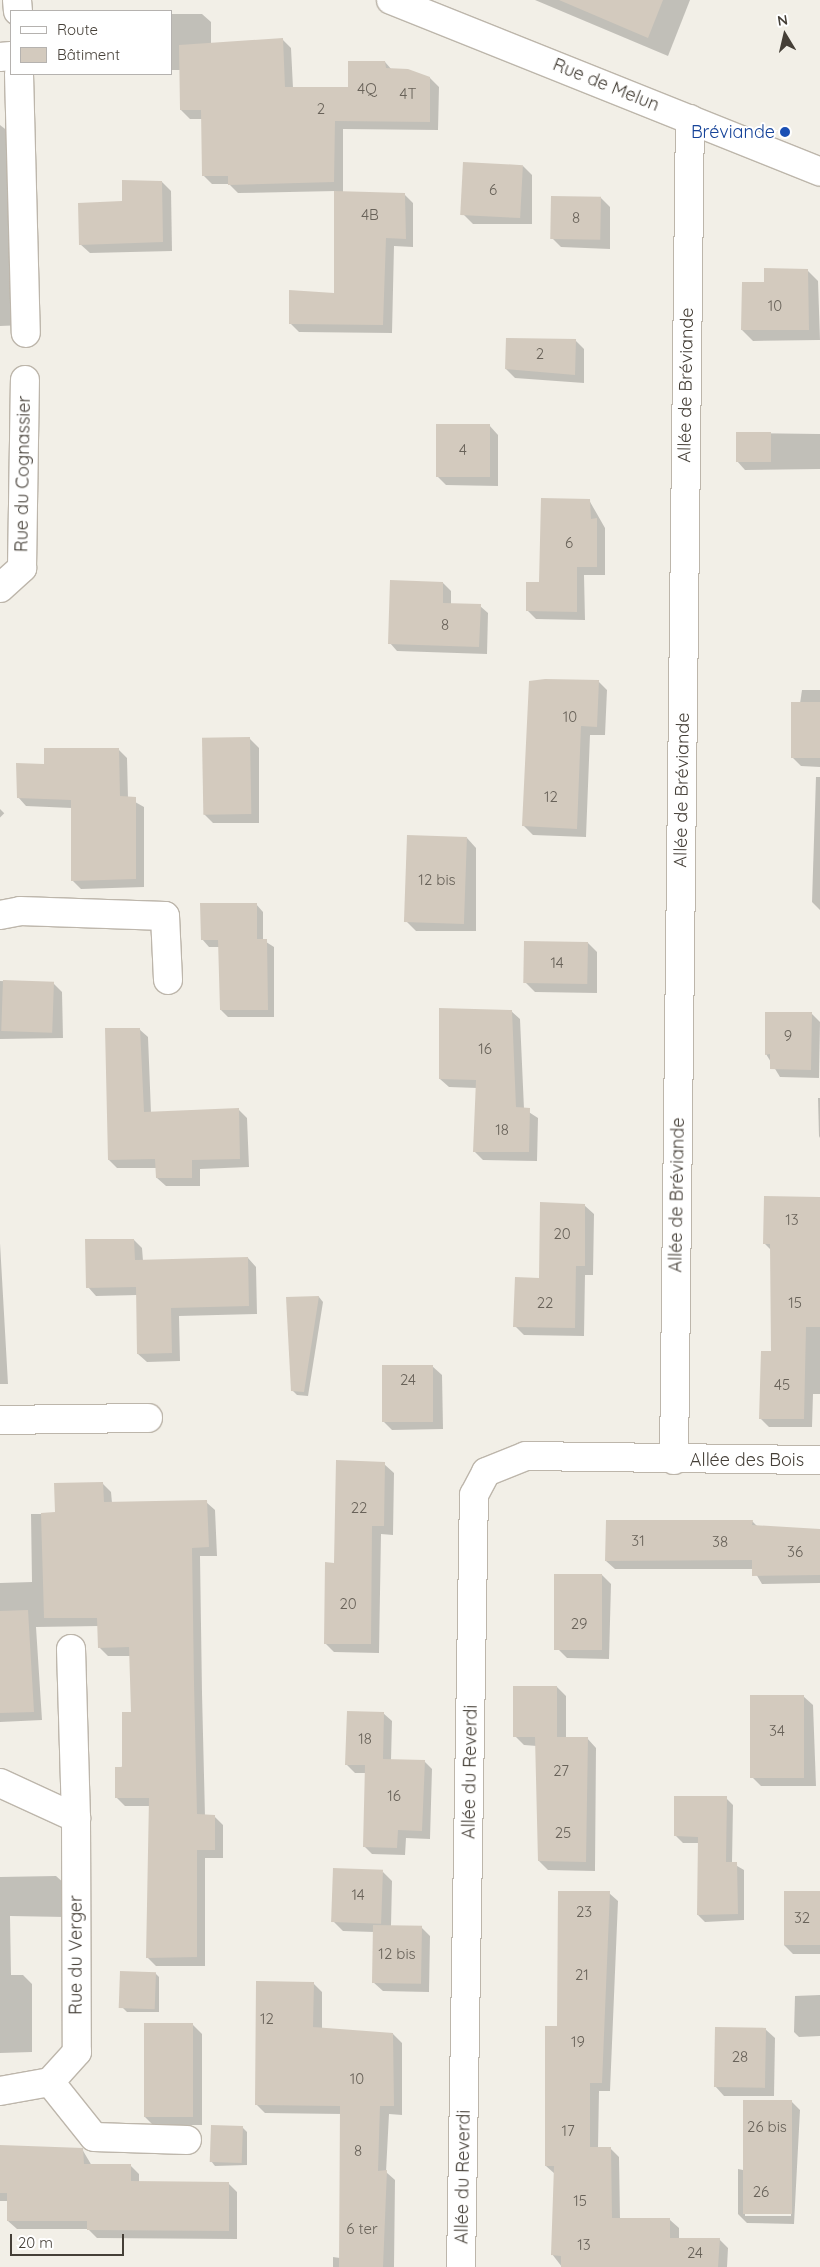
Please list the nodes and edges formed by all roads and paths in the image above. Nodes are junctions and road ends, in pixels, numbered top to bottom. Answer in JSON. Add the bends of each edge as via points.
{"nodes":[{"id":1,"x":405,"y":3,"type":"edge"},
{"id":2,"x":19,"y":75,"type":"edge"},
{"id":3,"x":690,"y":119,"type":"junction"},
{"id":4,"x":820,"y":172,"type":"edge"},
{"id":5,"x":26,"y":333,"type":"dead end"},
{"id":6,"x":25,"y":380,"type":"dead end"},
{"id":7,"x":0,"y":588,"type":"edge"},
{"id":8,"x":0,"y":915,"type":"edge"},
{"id":9,"x":168,"y":980,"type":"dead end"},
{"id":10,"x":148,"y":1418,"type":"dead end"},
{"id":11,"x":0,"y":1420,"type":"edge"},
{"id":12,"x":674,"y":1460,"type":"junction"},
{"id":13,"x":820,"y":1460,"type":"edge"},
{"id":14,"x":71,"y":1649,"type":"dead end"},
{"id":15,"x":0,"y":1783,"type":"edge"},
{"id":16,"x":76,"y":1818,"type":"junction"},
{"id":17,"x":50,"y":2082,"type":"junction"},
{"id":18,"x":0,"y":2092,"type":"edge"},
{"id":19,"x":187,"y":2140,"type":"dead end"},
{"id":20,"x":461,"y":2267,"type":"edge"}],
"edges":[{"from":1,"to":3,"type":"street","name":"Rue de Melun"},
{"from":2,"to":5,"type":"street"},
{"from":3,"to":4,"type":"street","name":"Rue de Melun"},
{"from":3,"to":12,"type":"street","name":"Allée de Bréviande"},
{"from":6,"to":7,"type":"street","name":"Rue du Cognassier","via":[[22,568]]},
{"from":8,"to":9,"type":"street","via":[[20,910],[165,916]]},
{"from":10,"to":11,"type":"street"},
{"from":12,"to":13,"type":"street","name":"Allée des Bois"},
{"from":12,"to":20,"type":"street","name":"Allée du Reverdi","via":[[526,1456],[486,1472],[474,1495]]},
{"from":14,"to":16,"type":"street","name":"Rue du Verger"},
{"from":15,"to":16,"type":"street"},
{"from":16,"to":17,"type":"street","name":"Rue du Verger","via":[[77,2052]]},
{"from":17,"to":18,"type":"street"},
{"from":17,"to":19,"type":"street","via":[[94,2137]]}]}
